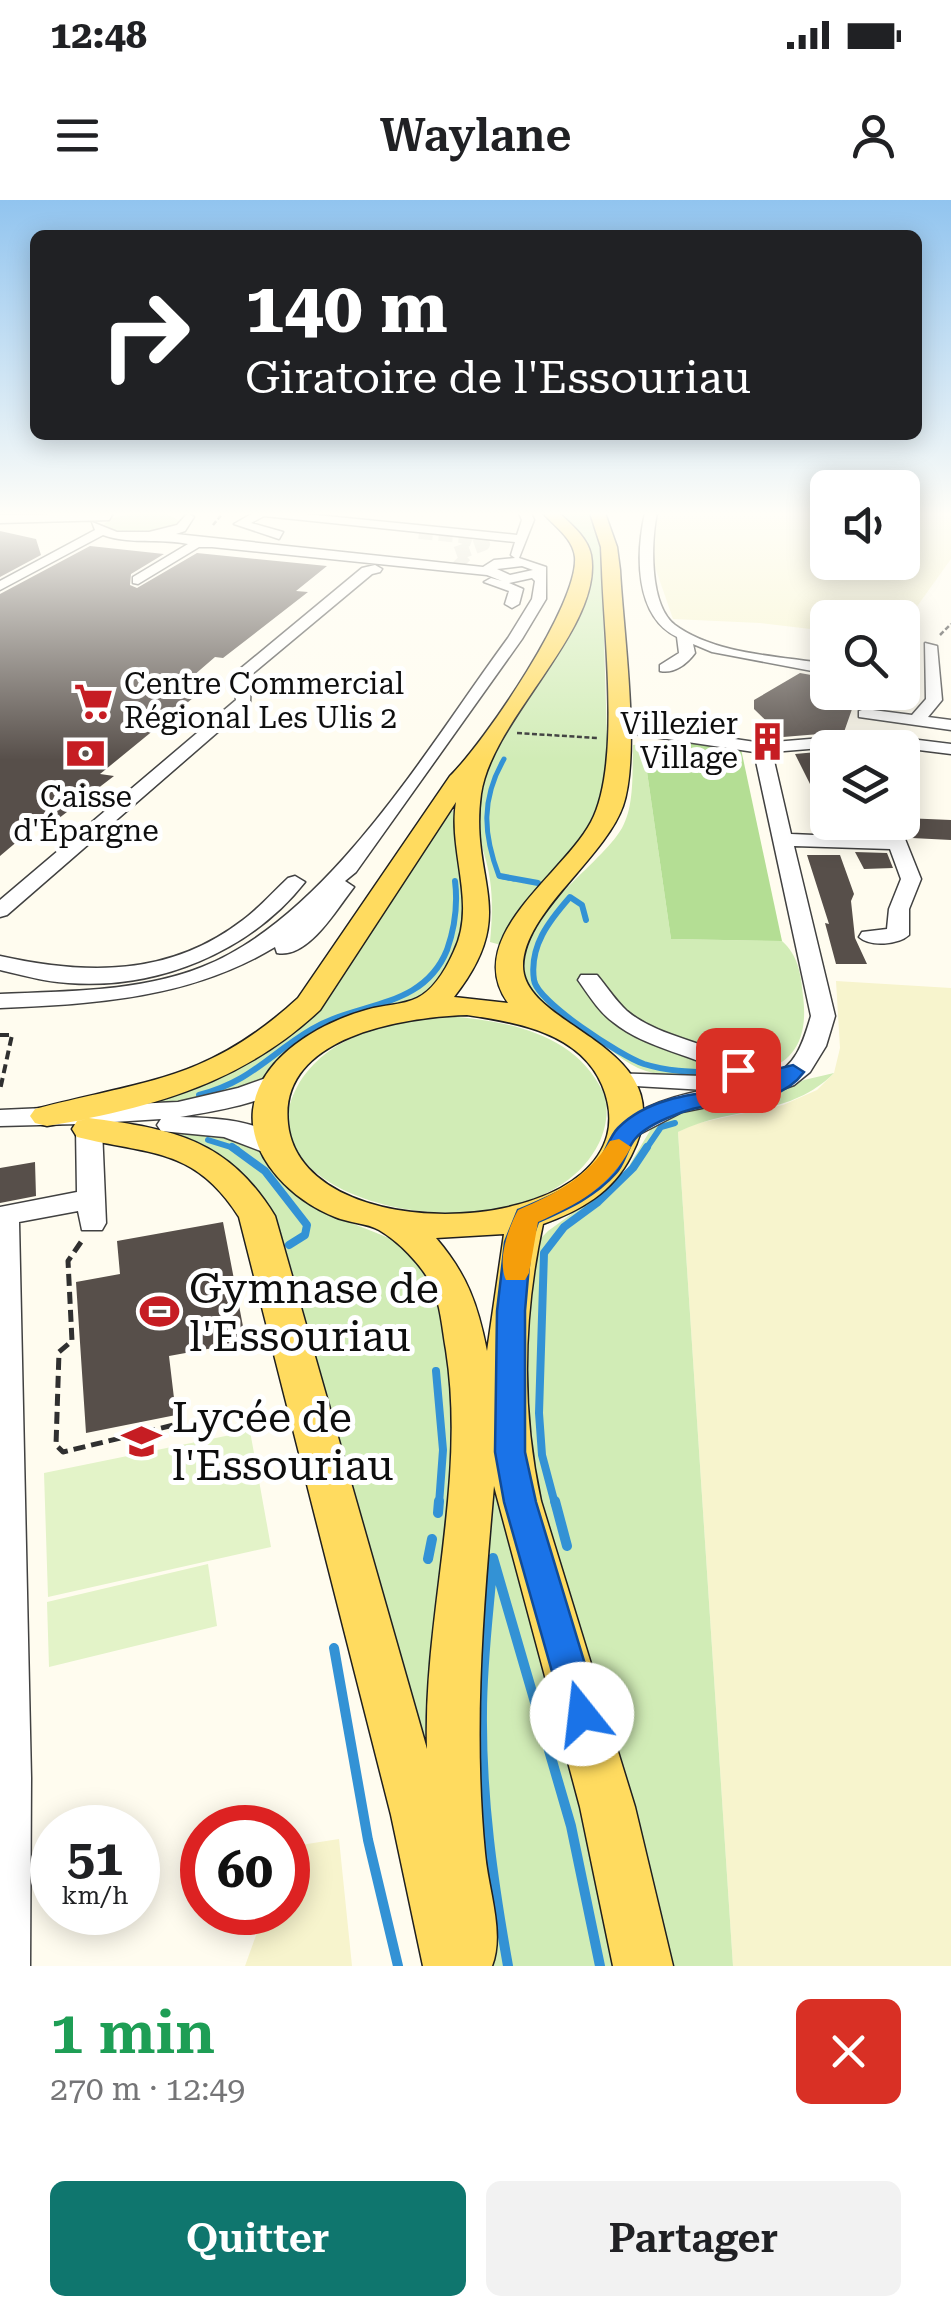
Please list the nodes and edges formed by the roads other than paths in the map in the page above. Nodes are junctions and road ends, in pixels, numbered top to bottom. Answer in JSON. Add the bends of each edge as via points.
{"nodes":[{"id":1,"x":337,"y":595,"type":"edge"},
{"id":2,"x":514,"y":595,"type":"edge"},
{"id":3,"x":530,"y":595,"type":"edge"},
{"id":4,"x":540,"y":595,"type":"edge"},
{"id":5,"x":576,"y":595,"type":"edge"},
{"id":6,"x":612,"y":595,"type":"edge"},
{"id":7,"x":652,"y":595,"type":"edge"},
{"id":8,"x":512,"y":604,"type":"dead end"},
{"id":9,"x":532,"y":606,"type":"junction"},
{"id":10,"x":684,"y":638,"type":"junction"},
{"id":11,"x":930,"y":646,"type":"dead end"},
{"id":12,"x":810,"y":666,"type":"edge"},
{"id":13,"x":665,"y":668,"type":"dead end"},
{"id":14,"x":864,"y":710,"type":"edge"},
{"id":15,"x":865,"y":714,"type":"junction"},
{"id":16,"x":918,"y":718,"type":"junction"},
{"id":17,"x":951,"y":725,"type":"edge"},
{"id":18,"x":640,"y":730,"type":"dead end"},
{"id":19,"x":868,"y":730,"type":"edge"},
{"id":20,"x":810,"y":744,"type":"edge"},
{"id":21,"x":920,"y":746,"type":"edge"},
{"id":22,"x":762,"y":748,"type":"junction"},
{"id":23,"x":951,"y":749,"type":"edge"},
{"id":24,"x":477,"y":762,"type":"junction"},
{"id":25,"x":780,"y":840,"type":"junction"},
{"id":26,"x":349,"y":868,"type":"junction"},
{"id":27,"x":295,"y":882,"type":"dead end"},
{"id":28,"x":0,"y":912,"type":"edge"},
{"id":29,"x":870,"y":936,"type":"dead end"},
{"id":30,"x":0,"y":963,"type":"edge"},
{"id":31,"x":589,"y":980,"type":"dead end"},
{"id":32,"x":0,"y":1001,"type":"edge"},
{"id":33,"x":424,"y":1007,"type":"junction"},
{"id":34,"x":0,"y":1016,"type":"edge"},
{"id":35,"x":549,"y":1024,"type":"junction"},
{"id":36,"x":793,"y":1072,"type":"junction"},
{"id":37,"x":618,"y":1078,"type":"junction"},
{"id":38,"x":280,"y":1080,"type":"junction"},
{"id":39,"x":757,"y":1081,"type":"junction"},
{"id":40,"x":47,"y":1116,"type":"junction"},
{"id":41,"x":0,"y":1118,"type":"edge"},
{"id":42,"x":90,"y":1128,"type":"junction"},
{"id":43,"x":0,"y":1134,"type":"edge"},
{"id":44,"x":626,"y":1134,"type":"junction"},
{"id":45,"x":275,"y":1147,"type":"junction"},
{"id":46,"x":3,"y":1216,"type":"edge"},
{"id":47,"x":527,"y":1216,"type":"junction"},
{"id":48,"x":393,"y":1223,"type":"junction"},
{"id":49,"x":6,"y":1966,"type":"edge"},
{"id":50,"x":454,"y":1966,"type":"edge"},
{"id":51,"x":471,"y":1966,"type":"edge"},
{"id":52,"x":644,"y":1966,"type":"edge"}],
"edges":[{"from":1,"to":28,"type":"street","via":[[245,672],[244,701]]},
{"from":2,"to":8,"type":"street"},
{"from":3,"to":9,"type":"street"},
{"from":4,"to":9,"type":"street"},
{"from":5,"to":24,"type":"main road"},
{"from":6,"to":35,"type":"main road","via":[[617,789],[587,849],[542,900],[510,957],[509,978],[520,1000]]},
{"from":7,"to":10,"type":"street","via":[[668,627]]},
{"from":9,"to":26,"type":"street"},
{"from":10,"to":12,"type":"street"},
{"from":10,"to":13,"type":"street","via":[[682,660]]},
{"from":11,"to":16,"type":"street","via":[[934,700]]},
{"from":14,"to":15,"type":"street"},
{"from":15,"to":16,"type":"street"},
{"from":15,"to":19,"type":"street"},
{"from":16,"to":17,"type":"street"},
{"from":18,"to":22,"type":"street"},
{"from":20,"to":22,"type":"street"},
{"from":21,"to":23,"type":"street"},
{"from":22,"to":25,"type":"street"},
{"from":24,"to":33,"type":"main road","via":[[465,822],[480,900],[475,938],[452,980]]},
{"from":24,"to":40,"type":"main road","via":[[288,1026],[187,1085]]},
{"from":25,"to":29,"type":"street","via":[[898,844],[911,879],[898,935]]},
{"from":25,"to":36,"type":"street","via":[[823,1016],[818,1046]]},
{"from":26,"to":32,"type":"street","via":[[269,941],[227,964],[130,992]]},
{"from":26,"to":34,"type":"street","via":[[315,924],[236,976],[132,1005]]},
{"from":27,"to":30,"type":"street","via":[[249,926],[165,965],[73,977]]},
{"from":31,"to":39,"type":"street","via":[[638,1028],[720,1058]]},
{"from":33,"to":35,"type":"main road","via":[[467,1006]]},
{"from":33,"to":38,"type":"main road","via":[[338,1031],[304,1052]]},
{"from":35,"to":37,"type":"main road","via":[[590,1047]]},
{"from":36,"to":39,"type":"street"},
{"from":36,"to":44,"type":"street","via":[[757,1092],[675,1106]]},
{"from":37,"to":39,"type":"street"},
{"from":37,"to":44,"type":"main road","via":[[628,1105]]},
{"from":38,"to":40,"type":"street","via":[[184,1111]]},
{"from":38,"to":45,"type":"main road","via":[[269,1124]]},
{"from":40,"to":41,"type":"street"},
{"from":42,"to":43,"type":"street"},
{"from":42,"to":45,"type":"street","via":[[200,1126],[256,1135]]},
{"from":42,"to":46,"type":"street","via":[[91,1211]]},
{"from":42,"to":50,"type":"main road","via":[[192,1149],[240,1185],[257,1216]]},
{"from":44,"to":47,"type":"main road","via":[[608,1166],[574,1195]]},
{"from":45,"to":48,"type":"main road","via":[[299,1180],[339,1206]]},
{"from":46,"to":49,"type":"street"},
{"from":47,"to":48,"type":"main road","via":[[483,1226]]},
{"from":47,"to":52,"type":"main road","via":[[511,1311],[510,1452],[592,1746]]},
{"from":48,"to":51,"type":"main road","via":[[446,1275],[471,1377],[475,1449],[452,1730]]}]}
